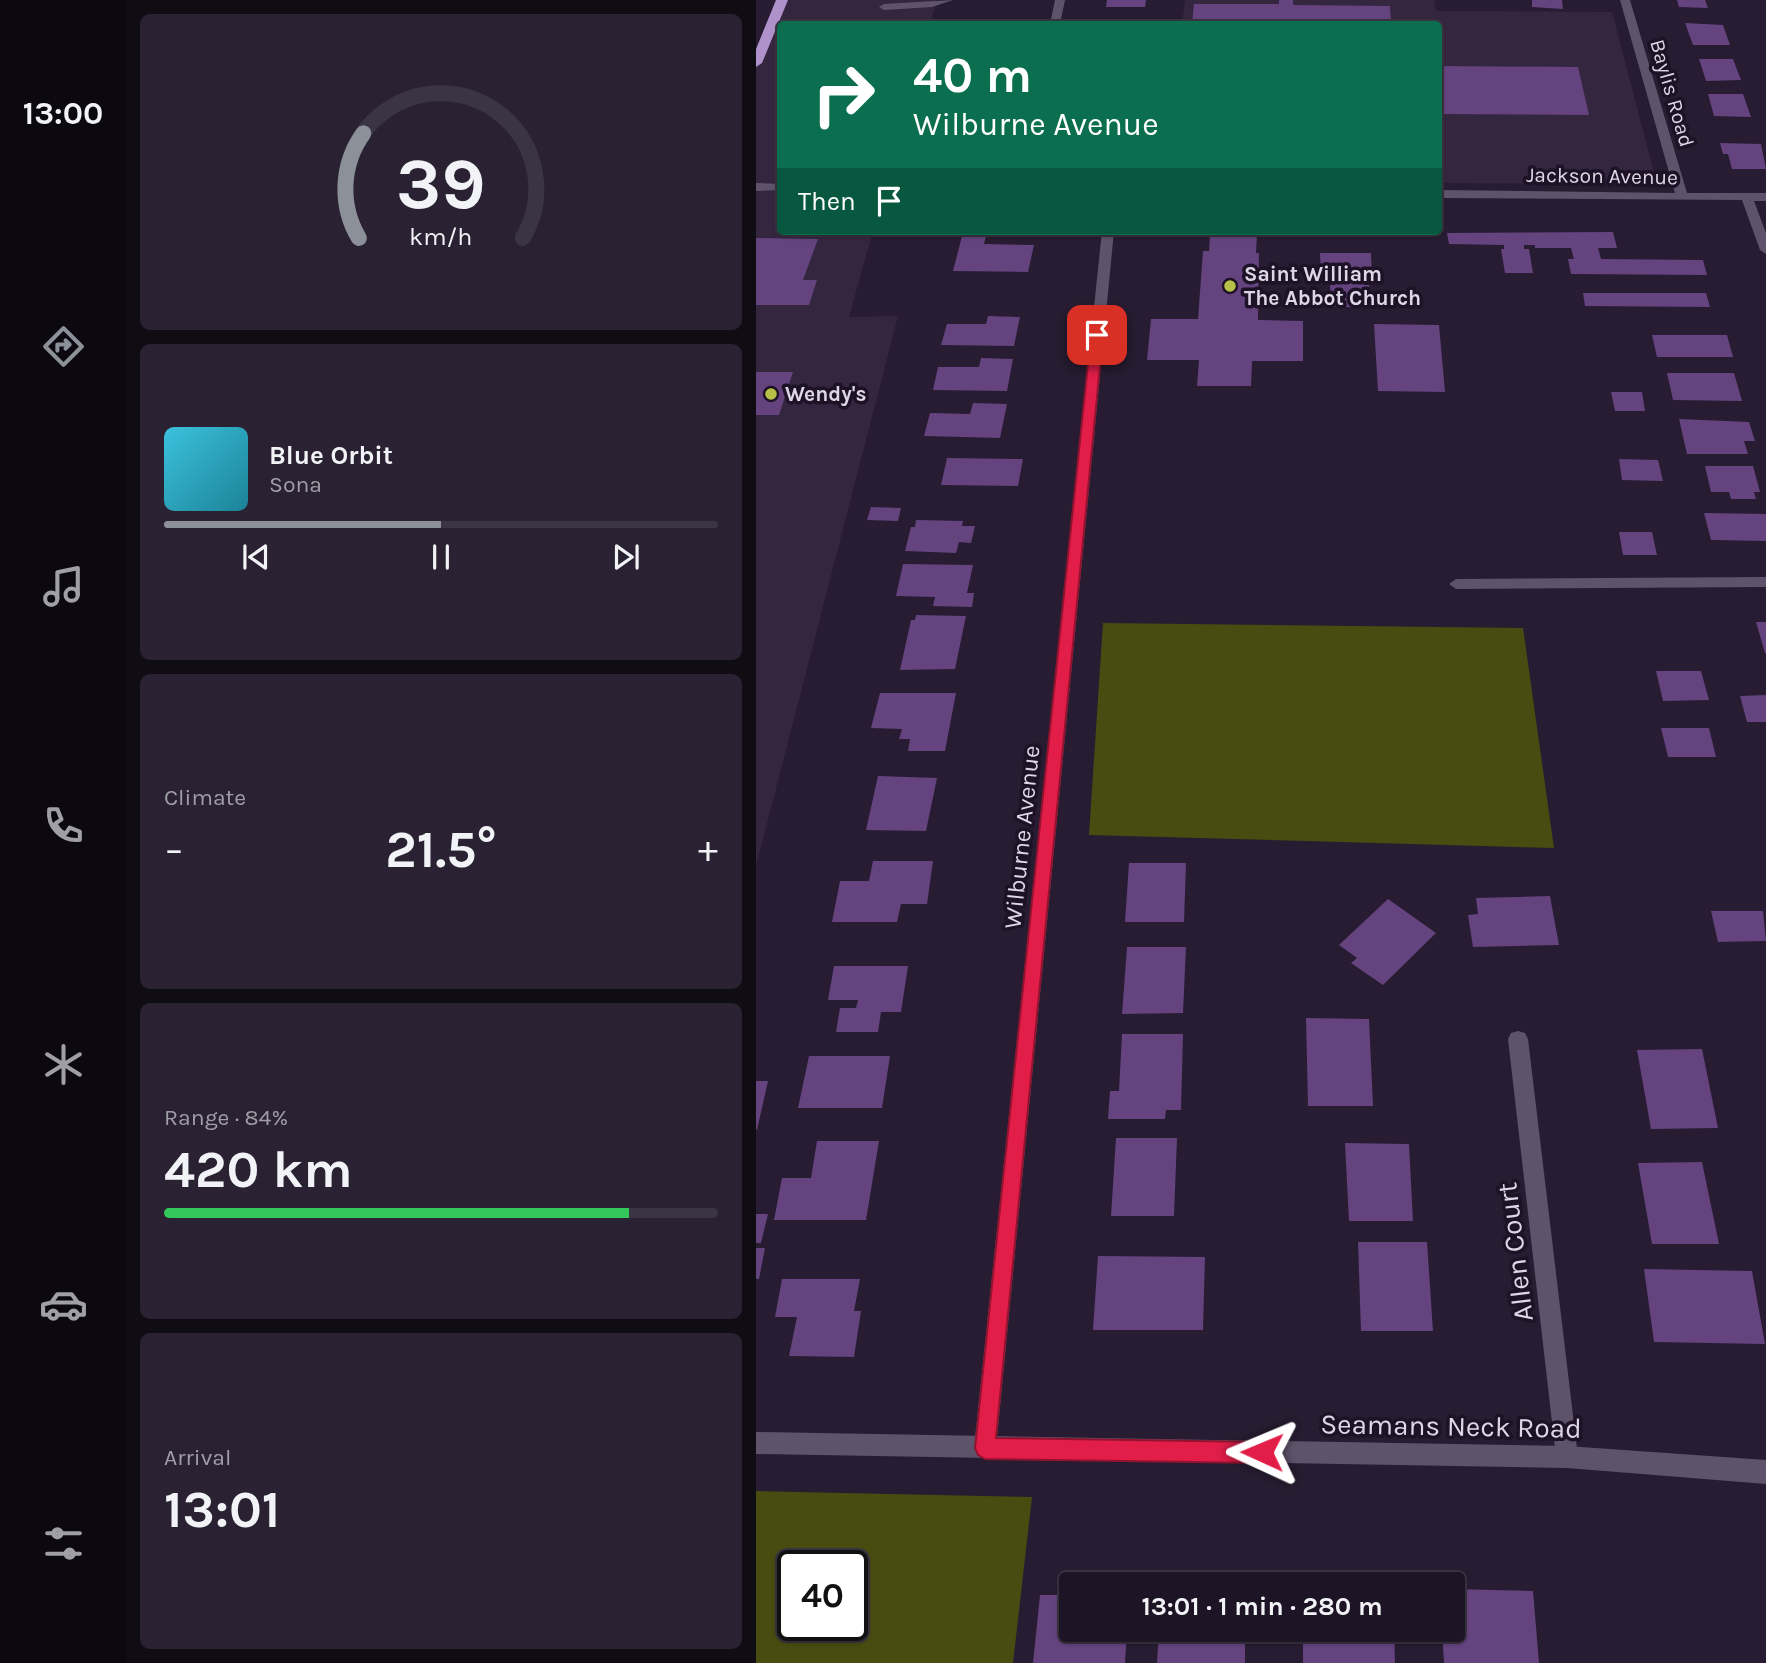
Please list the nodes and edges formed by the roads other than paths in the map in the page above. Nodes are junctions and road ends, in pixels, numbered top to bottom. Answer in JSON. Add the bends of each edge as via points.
{"nodes":[{"id":1,"x":782,"y":0,"type":"edge"},
{"id":2,"x":948,"y":0,"type":"edge"},
{"id":3,"x":1060,"y":0,"type":"edge"},
{"id":4,"x":1625,"y":0,"type":"edge"},
{"id":5,"x":884,"y":7,"type":"dead end"},
{"id":6,"x":1056,"y":21,"type":"edge"},
{"id":7,"x":756,"y":63,"type":"edge"},
{"id":8,"x":756,"y":187,"type":"edge"},
{"id":9,"x":777,"y":187,"type":"edge"},
{"id":10,"x":1442,"y":194,"type":"edge"},
{"id":11,"x":1682,"y":197,"type":"junction"},
{"id":12,"x":1747,"y":197,"type":"junction"},
{"id":13,"x":1766,"y":197,"type":"edge"},
{"id":14,"x":1108,"y":235,"type":"edge"},
{"id":15,"x":1766,"y":250,"type":"edge"},
{"id":16,"x":1766,"y":582,"type":"edge"},
{"id":17,"x":1456,"y":584,"type":"dead end"},
{"id":18,"x":1518,"y":1040,"type":"dead end"},
{"id":19,"x":756,"y":1443,"type":"edge"},
{"id":20,"x":985,"y":1448,"type":"junction"},
{"id":21,"x":1567,"y":1457,"type":"junction"},
{"id":22,"x":1766,"y":1472,"type":"edge"}],
"edges":[{"from":1,"to":7,"type":"highway"},
{"from":2,"to":5,"type":"lane"},
{"from":3,"to":6,"type":"street"},
{"from":4,"to":11,"type":"street","name":"Baylis Road"},
{"from":8,"to":9,"type":"street"},
{"from":10,"to":11,"type":"street","name":"Jackson Avenue"},
{"from":11,"to":12,"type":"street","name":"Jackson Avenue"},
{"from":12,"to":13,"type":"street","name":"Jackson Avenue"},
{"from":12,"to":15,"type":"street"},
{"from":14,"to":20,"type":"street","name":"Wilburne Avenue"},
{"from":16,"to":17,"type":"lane"},
{"from":18,"to":21,"type":"street","name":"Allen Court"},
{"from":19,"to":20,"type":"street","name":"Seamans Neck Road"},
{"from":20,"to":21,"type":"street","name":"Seamans Neck Road"},
{"from":21,"to":22,"type":"street","name":"Seamans Neck Road"}]}
